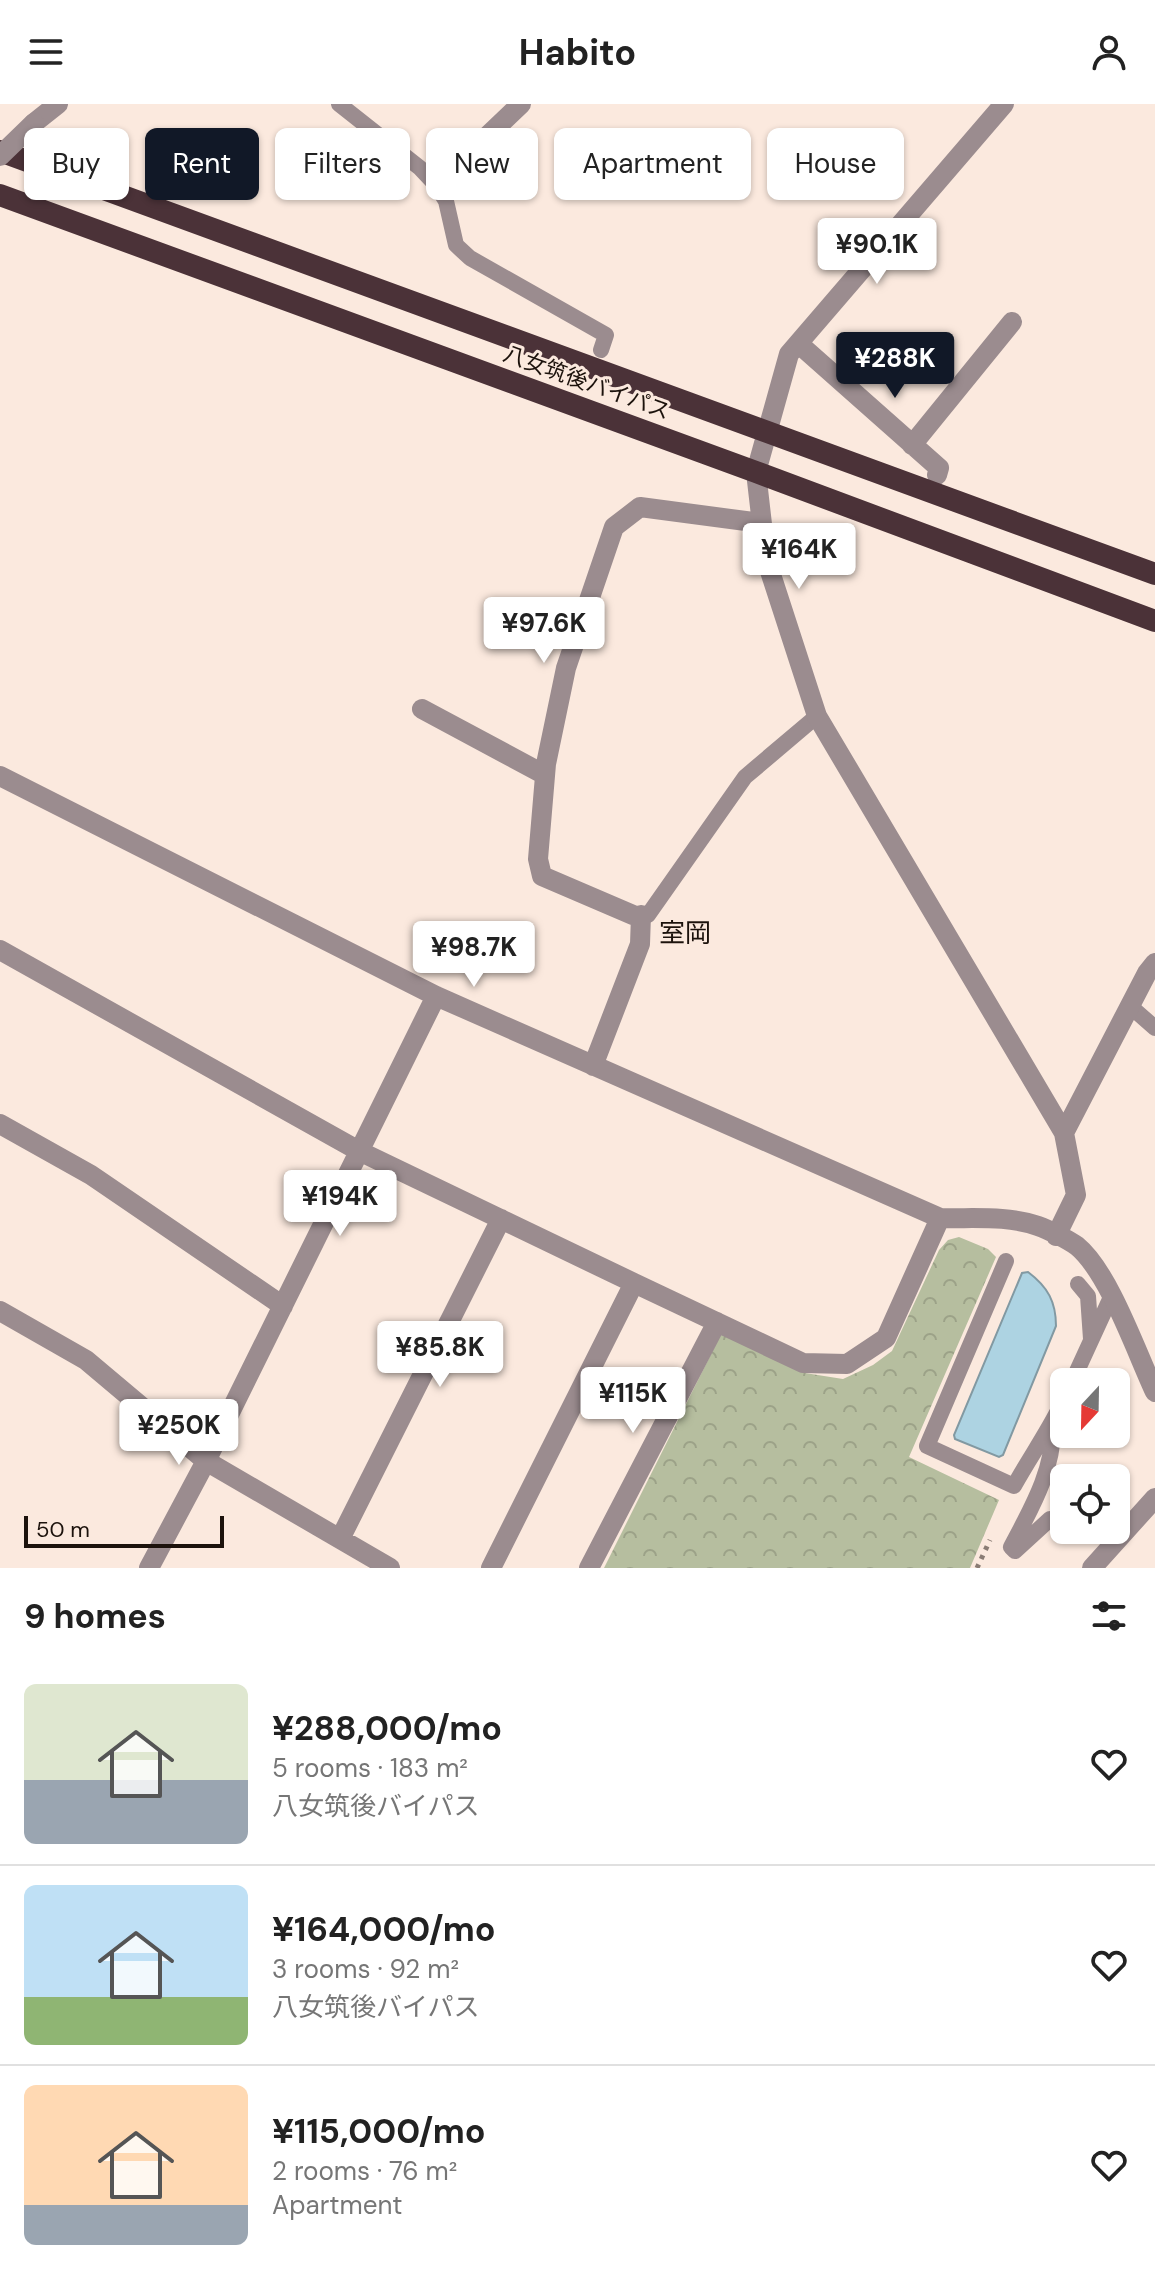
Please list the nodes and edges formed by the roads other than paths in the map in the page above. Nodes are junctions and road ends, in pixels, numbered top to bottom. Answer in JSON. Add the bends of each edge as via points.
{"nodes":[{"id":1,"x":58,"y":104,"type":"edge"},
{"id":2,"x":339,"y":104,"type":"edge"},
{"id":3,"x":521,"y":104,"type":"edge"},
{"id":4,"x":1004,"y":104,"type":"edge"},
{"id":5,"x":496,"y":128,"type":"edge"},
{"id":6,"x":0,"y":154,"type":"edge"},
{"id":7,"x":426,"y":174,"type":"edge"},
{"id":8,"x":0,"y":195,"type":"edge"},
{"id":9,"x":445,"y":200,"type":"edge"},
{"id":10,"x":1012,"y":322,"type":"dead end"},
{"id":11,"x":799,"y":344,"type":"junction"},
{"id":12,"x":601,"y":350,"type":"dead end"},
{"id":13,"x":768,"y":431,"type":"junction"},
{"id":14,"x":912,"y":445,"type":"junction"},
{"id":15,"x":756,"y":472,"type":"junction"},
{"id":16,"x":937,"y":475,"type":"dead end"},
{"id":17,"x":761,"y":523,"type":"junction"},
{"id":18,"x":1155,"y":574,"type":"edge"},
{"id":19,"x":1155,"y":621,"type":"edge"},
{"id":20,"x":422,"y":709,"type":"dead end"},
{"id":21,"x":817,"y":716,"type":"junction"},
{"id":22,"x":545,"y":775,"type":"junction"},
{"id":23,"x":0,"y":776,"type":"edge"},
{"id":24,"x":637,"y":915,"type":"junction"},
{"id":25,"x":0,"y":950,"type":"edge"},
{"id":26,"x":1155,"y":963,"type":"edge"},
{"id":27,"x":436,"y":996,"type":"junction"},
{"id":28,"x":1130,"y":1006,"type":"junction"},
{"id":29,"x":1155,"y":1028,"type":"edge"},
{"id":30,"x":593,"y":1066,"type":"junction"},
{"id":31,"x":0,"y":1124,"type":"edge"},
{"id":32,"x":1064,"y":1133,"type":"junction"},
{"id":33,"x":359,"y":1151,"type":"junction"},
{"id":34,"x":940,"y":1218,"type":"junction"},
{"id":35,"x":501,"y":1219,"type":"junction"},
{"id":36,"x":1056,"y":1236,"type":"junction"},
{"id":37,"x":1006,"y":1261,"type":"dead end"},
{"id":38,"x":634,"y":1283,"type":"junction"},
{"id":39,"x":1078,"y":1284,"type":"dead end"},
{"id":40,"x":1111,"y":1297,"type":"junction"},
{"id":41,"x":283,"y":1306,"type":"junction"},
{"id":42,"x":0,"y":1311,"type":"edge"},
{"id":43,"x":717,"y":1322,"type":"junction"},
{"id":44,"x":1091,"y":1340,"type":"junction"},
{"id":45,"x":1078,"y":1368,"type":"edge"},
{"id":46,"x":1155,"y":1392,"type":"edge"},
{"id":47,"x":1050,"y":1427,"type":"edge"},
{"id":48,"x":1053,"y":1448,"type":"edge"},
{"id":49,"x":206,"y":1461,"type":"junction"},
{"id":50,"x":1155,"y":1498,"type":"edge"},
{"id":51,"x":1050,"y":1519,"type":"dead end"},
{"id":52,"x":340,"y":1539,"type":"junction"},
{"id":53,"x":149,"y":1568,"type":"edge"},
{"id":54,"x":390,"y":1568,"type":"edge"},
{"id":55,"x":491,"y":1568,"type":"edge"},
{"id":56,"x":589,"y":1568,"type":"edge"},
{"id":57,"x":1092,"y":1568,"type":"edge"}],
"edges":[{"from":1,"to":6,"type":"street","bridge":true},
{"from":2,"to":7,"type":"lane"},
{"from":3,"to":5,"type":"street"},
{"from":4,"to":11,"type":"street"},
{"from":6,"to":13,"type":"highway","name":"八女筑後バイパス"},
{"from":8,"to":15,"type":"highway","name":"八女筑後バイパス"},
{"from":9,"to":12,"type":"lane","via":[[456,245],[606,335]]},
{"from":10,"to":14,"type":"street"},
{"from":11,"to":13,"type":"street","via":[[789,354]]},
{"from":11,"to":14,"type":"street"},
{"from":13,"to":15,"type":"street"},
{"from":13,"to":18,"type":"highway","name":"八女筑後バイパス"},
{"from":14,"to":16,"type":"street","via":[[939,468]]},
{"from":15,"to":17,"type":"street"},
{"from":15,"to":19,"type":"highway","name":"八女筑後バイパス"},
{"from":17,"to":21,"type":"street","via":[[766,559]]},
{"from":17,"to":22,"type":"street","via":[[640,507],[614,527],[566,668]]},
{"from":20,"to":22,"type":"street"},
{"from":21,"to":24,"type":"lane","via":[[745,777],[648,915]]},
{"from":21,"to":32,"type":"street"},
{"from":22,"to":24,"type":"street","via":[[538,859],[542,876]]},
{"from":23,"to":27,"type":"street"},
{"from":24,"to":30,"type":"street","via":[[640,944]]},
{"from":25,"to":33,"type":"street"},
{"from":26,"to":28,"type":"street"},
{"from":27,"to":30,"type":"street"},
{"from":27,"to":33,"type":"street"},
{"from":28,"to":29,"type":"lane"},
{"from":28,"to":32,"type":"street"},
{"from":30,"to":34,"type":"street"},
{"from":31,"to":41,"type":"street","via":[[91,1175]]},
{"from":32,"to":36,"type":"street","via":[[1076,1195]]},
{"from":33,"to":35,"type":"street"},
{"from":33,"to":41,"type":"street"},
{"from":34,"to":36,"type":"street","via":[[1008,1220]]},
{"from":34,"to":43,"type":"street","via":[[886,1338],[847,1364],[803,1363]]},
{"from":35,"to":38,"type":"street"},
{"from":35,"to":52,"type":"street"},
{"from":36,"to":40,"type":"street","via":[[1076,1246]]},
{"from":37,"to":47,"type":"lane","via":[[927,1446],[1014,1486]]},
{"from":38,"to":43,"type":"street"},
{"from":38,"to":55,"type":"street"},
{"from":39,"to":44,"type":"lane","via":[[1088,1296]]},
{"from":40,"to":44,"type":"lane"},
{"from":40,"to":46,"type":"street"},
{"from":41,"to":49,"type":"street"},
{"from":42,"to":49,"type":"street","via":[[86,1360]]},
{"from":43,"to":56,"type":"street"},
{"from":44,"to":45,"type":"lane"},
{"from":48,"to":51,"type":"lane","via":[[1011,1547],[1015,1551]]},
{"from":49,"to":52,"type":"street"},
{"from":49,"to":53,"type":"street"},
{"from":50,"to":57,"type":"street"},
{"from":52,"to":54,"type":"street"}]}
